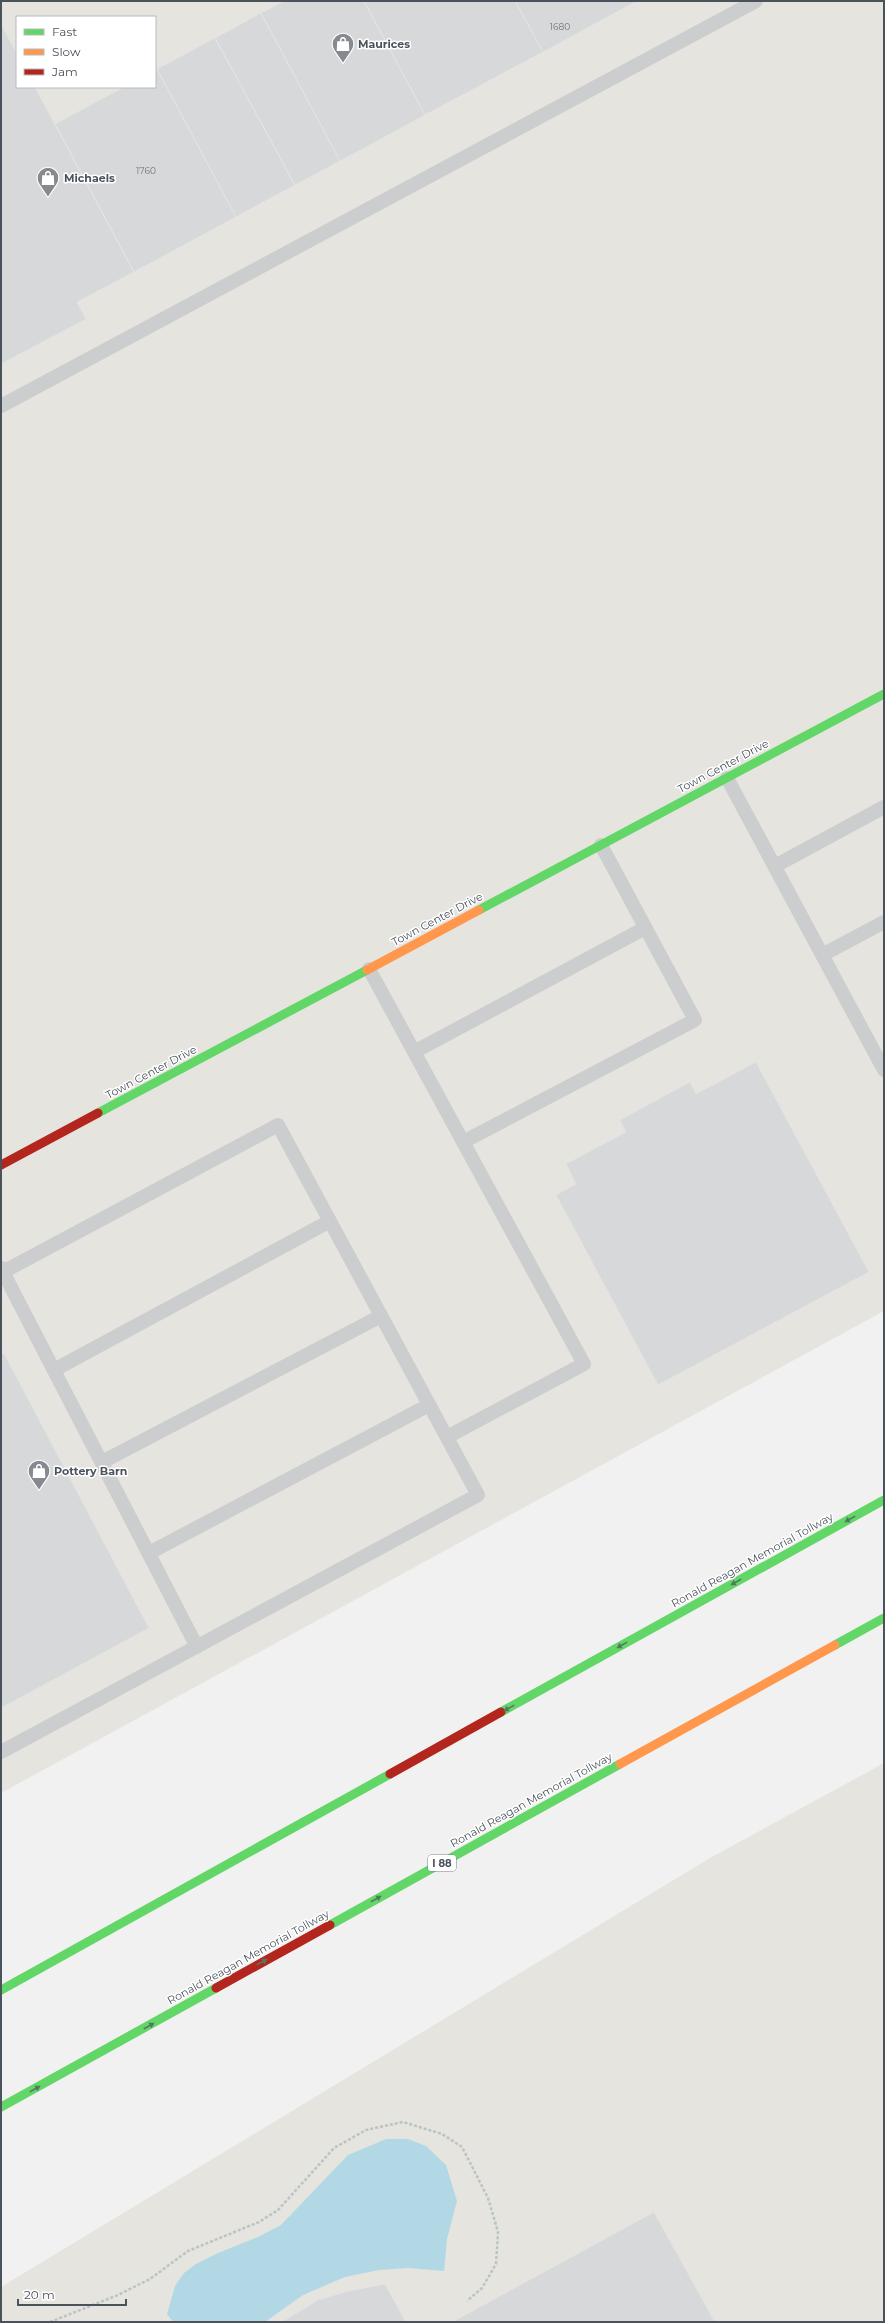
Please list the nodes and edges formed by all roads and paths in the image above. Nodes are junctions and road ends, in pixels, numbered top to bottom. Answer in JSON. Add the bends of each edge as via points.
{"nodes":[{"id":1,"x":756,"y":1,"type":"edge"},
{"id":2,"x":1,"y":406,"type":"edge"},
{"id":3,"x":884,"y":694,"type":"edge"},
{"id":4,"x":728,"y":778,"type":"junction"},
{"id":5,"x":884,"y":807,"type":"edge"},
{"id":6,"x":600,"y":845,"type":"junction"},
{"id":7,"x":775,"y":866,"type":"junction"},
{"id":8,"x":884,"y":922,"type":"edge"},
{"id":9,"x":645,"y":928,"type":"junction"},
{"id":10,"x":822,"y":955,"type":"junction"},
{"id":11,"x":369,"y":969,"type":"junction"},
{"id":12,"x":414,"y":1052,"type":"junction"},
{"id":13,"x":884,"y":1070,"type":"edge"},
{"id":14,"x":463,"y":1142,"type":"junction"},
{"id":15,"x":1,"y":1165,"type":"edge"},
{"id":16,"x":330,"y":1221,"type":"junction"},
{"id":17,"x":2,"y":1271,"type":"edge"},
{"id":18,"x":381,"y":1316,"type":"junction"},
{"id":19,"x":54,"y":1370,"type":"junction"},
{"id":20,"x":429,"y":1405,"type":"junction"},
{"id":21,"x":447,"y":1437,"type":"junction"},
{"id":22,"x":102,"y":1462,"type":"junction"},
{"id":23,"x":884,"y":1500,"type":"edge"},
{"id":24,"x":149,"y":1553,"type":"junction"},
{"id":25,"x":884,"y":1618,"type":"edge"},
{"id":26,"x":197,"y":1647,"type":"junction"},
{"id":27,"x":1,"y":1752,"type":"edge"},
{"id":28,"x":1,"y":1990,"type":"edge"},
{"id":29,"x":1,"y":2107,"type":"edge"},
{"id":30,"x":467,"y":2301,"type":"dead end"},
{"id":31,"x":50,"y":2322,"type":"edge"}],
"edges":[{"from":1,"to":2,"type":"lane"},
{"from":3,"to":4,"type":"main road","name":"Town Center Drive"},
{"from":4,"to":6,"type":"main road","name":"Town Center Drive"},
{"from":4,"to":7,"type":"lane"},
{"from":5,"to":7,"type":"lane"},
{"from":6,"to":9,"type":"lane"},
{"from":6,"to":11,"type":"main road","name":"Town Center Drive"},
{"from":7,"to":10,"type":"lane"},
{"from":8,"to":10,"type":"lane"},
{"from":9,"to":12,"type":"lane"},
{"from":9,"to":14,"type":"lane","via":[[695,1020]]},
{"from":10,"to":13,"type":"lane"},
{"from":11,"to":12,"type":"lane"},
{"from":11,"to":15,"type":"main road","name":"Town Center Drive"},
{"from":12,"to":14,"type":"lane"},
{"from":14,"to":21,"type":"lane","via":[[584,1364]]},
{"from":16,"to":17,"type":"lane","via":[[278,1126]]},
{"from":16,"to":18,"type":"lane"},
{"from":16,"to":19,"type":"lane"},
{"from":17,"to":19,"type":"lane"},
{"from":18,"to":20,"type":"lane"},
{"from":18,"to":22,"type":"lane"},
{"from":19,"to":22,"type":"lane"},
{"from":20,"to":21,"type":"lane"},
{"from":20,"to":24,"type":"lane"},
{"from":21,"to":26,"type":"lane","via":[[478,1495]]},
{"from":22,"to":24,"type":"lane"},
{"from":23,"to":28,"type":"main road","name":"Ronald Reagan Memorial Tollway","one_way":true},
{"from":24,"to":26,"type":"lane"},
{"from":29,"to":25,"type":"main road","name":"Ronald Reagan Memorial Tollway","number":"I 88","one_way":true},
{"from":26,"to":27,"type":"lane"},
{"from":30,"to":31,"type":"path","via":[[482,2288],[496,2264],[498,2232],[488,2198],[462,2147],[442,2134],[403,2122],[366,2130],[334,2148],[278,2210],[259,2222],[188,2251],[150,2279],[118,2295]]}]}
